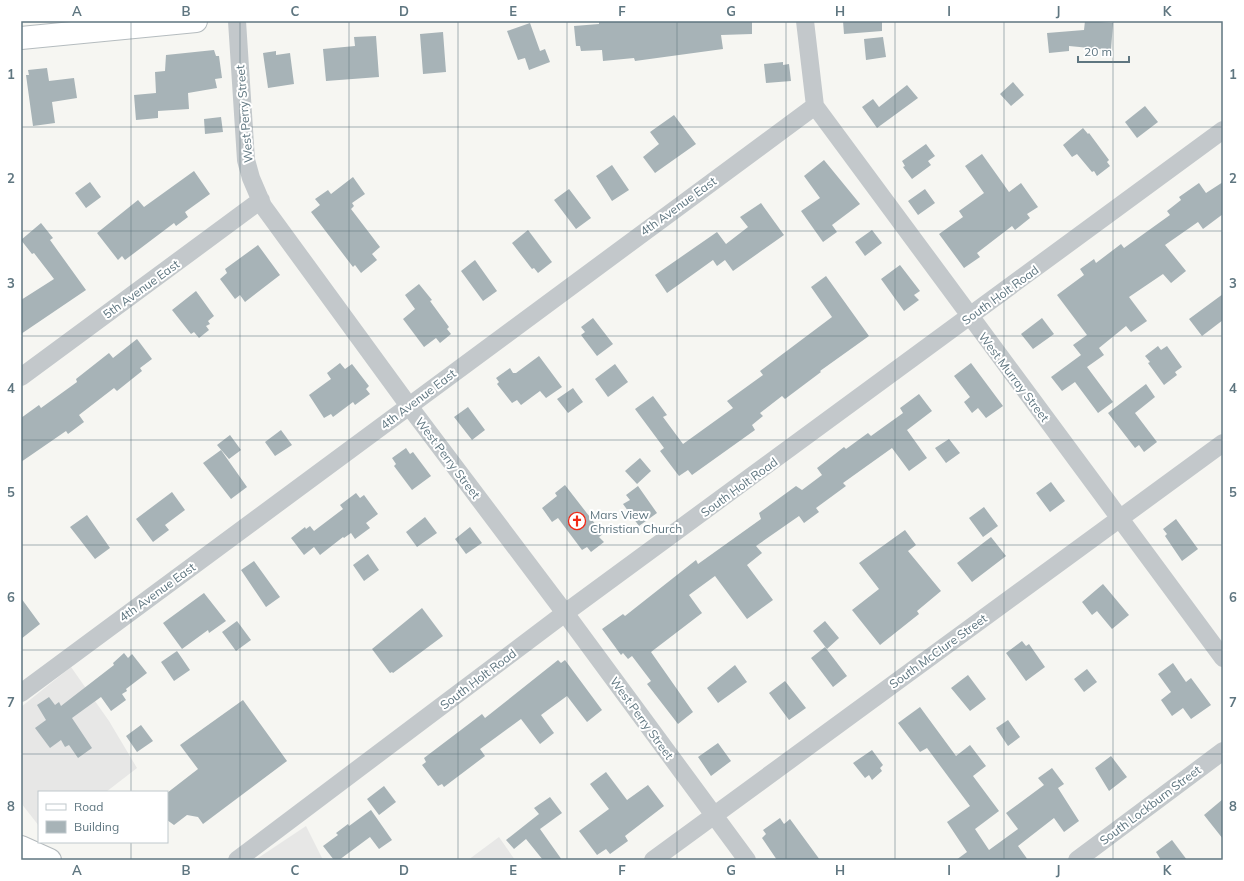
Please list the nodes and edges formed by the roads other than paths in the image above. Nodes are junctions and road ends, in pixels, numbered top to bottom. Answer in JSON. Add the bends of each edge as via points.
{"nodes":[{"id":1,"x":196,"y":21,"type":"edge"},
{"id":2,"x":237,"y":21,"type":"edge"},
{"id":3,"x":805,"y":21,"type":"edge"},
{"id":4,"x":21,"y":38,"type":"edge"},
{"id":5,"x":815,"y":106,"type":"junction"},
{"id":6,"x":1223,"y":130,"type":"edge"},
{"id":7,"x":261,"y":200,"type":"junction"},
{"id":8,"x":970,"y":317,"type":"junction"},
{"id":9,"x":21,"y":377,"type":"edge"},
{"id":10,"x":409,"y":406,"type":"junction"},
{"id":11,"x":1223,"y":443,"type":"edge"},
{"id":12,"x":1119,"y":519,"type":"junction"},
{"id":13,"x":566,"y":613,"type":"junction"},
{"id":14,"x":1223,"y":658,"type":"edge"},
{"id":15,"x":21,"y":693,"type":"edge"},
{"id":16,"x":1223,"y":751,"type":"edge"},
{"id":17,"x":714,"y":816,"type":"junction"},
{"id":18,"x":21,"y":847,"type":"edge"},
{"id":19,"x":50,"y":860,"type":"edge"},
{"id":20,"x":237,"y":860,"type":"edge"},
{"id":21,"x":653,"y":860,"type":"edge"},
{"id":22,"x":747,"y":860,"type":"edge"},
{"id":23,"x":1077,"y":860,"type":"edge"}],
"edges":[{"from":1,"to":4,"type":"main road"},
{"from":2,"to":7,"type":"street","name":"West Perry Street","via":[[246,160]]},
{"from":3,"to":5,"type":"street","name":"West Murray Street"},
{"from":5,"to":8,"type":"street","name":"West Murray Street"},
{"from":5,"to":10,"type":"street","name":"4th Avenue East"},
{"from":6,"to":8,"type":"street","name":"South Holt Road"},
{"from":7,"to":9,"type":"street","name":"5th Avenue East"},
{"from":7,"to":10,"type":"street","name":"West Perry Street"},
{"from":8,"to":12,"type":"street","name":"West Murray Street"},
{"from":8,"to":13,"type":"street","name":"South Holt Road"},
{"from":10,"to":13,"type":"street","name":"West Perry Street"},
{"from":10,"to":15,"type":"street","name":"4th Avenue East"},
{"from":11,"to":12,"type":"street","name":"South McClure Street"},
{"from":12,"to":14,"type":"street","name":"West Murray Street"},
{"from":12,"to":17,"type":"street","name":"South McClure Street"},
{"from":13,"to":17,"type":"street","name":"West Perry Street"},
{"from":13,"to":20,"type":"street","name":"South Holt Road"},
{"from":16,"to":23,"type":"street","name":"South Lockburn Street"},
{"from":17,"to":21,"type":"street","name":"South McClure Street"},
{"from":17,"to":22,"type":"street","name":"West Perry Street"},
{"from":18,"to":19,"type":"main road"}]}
